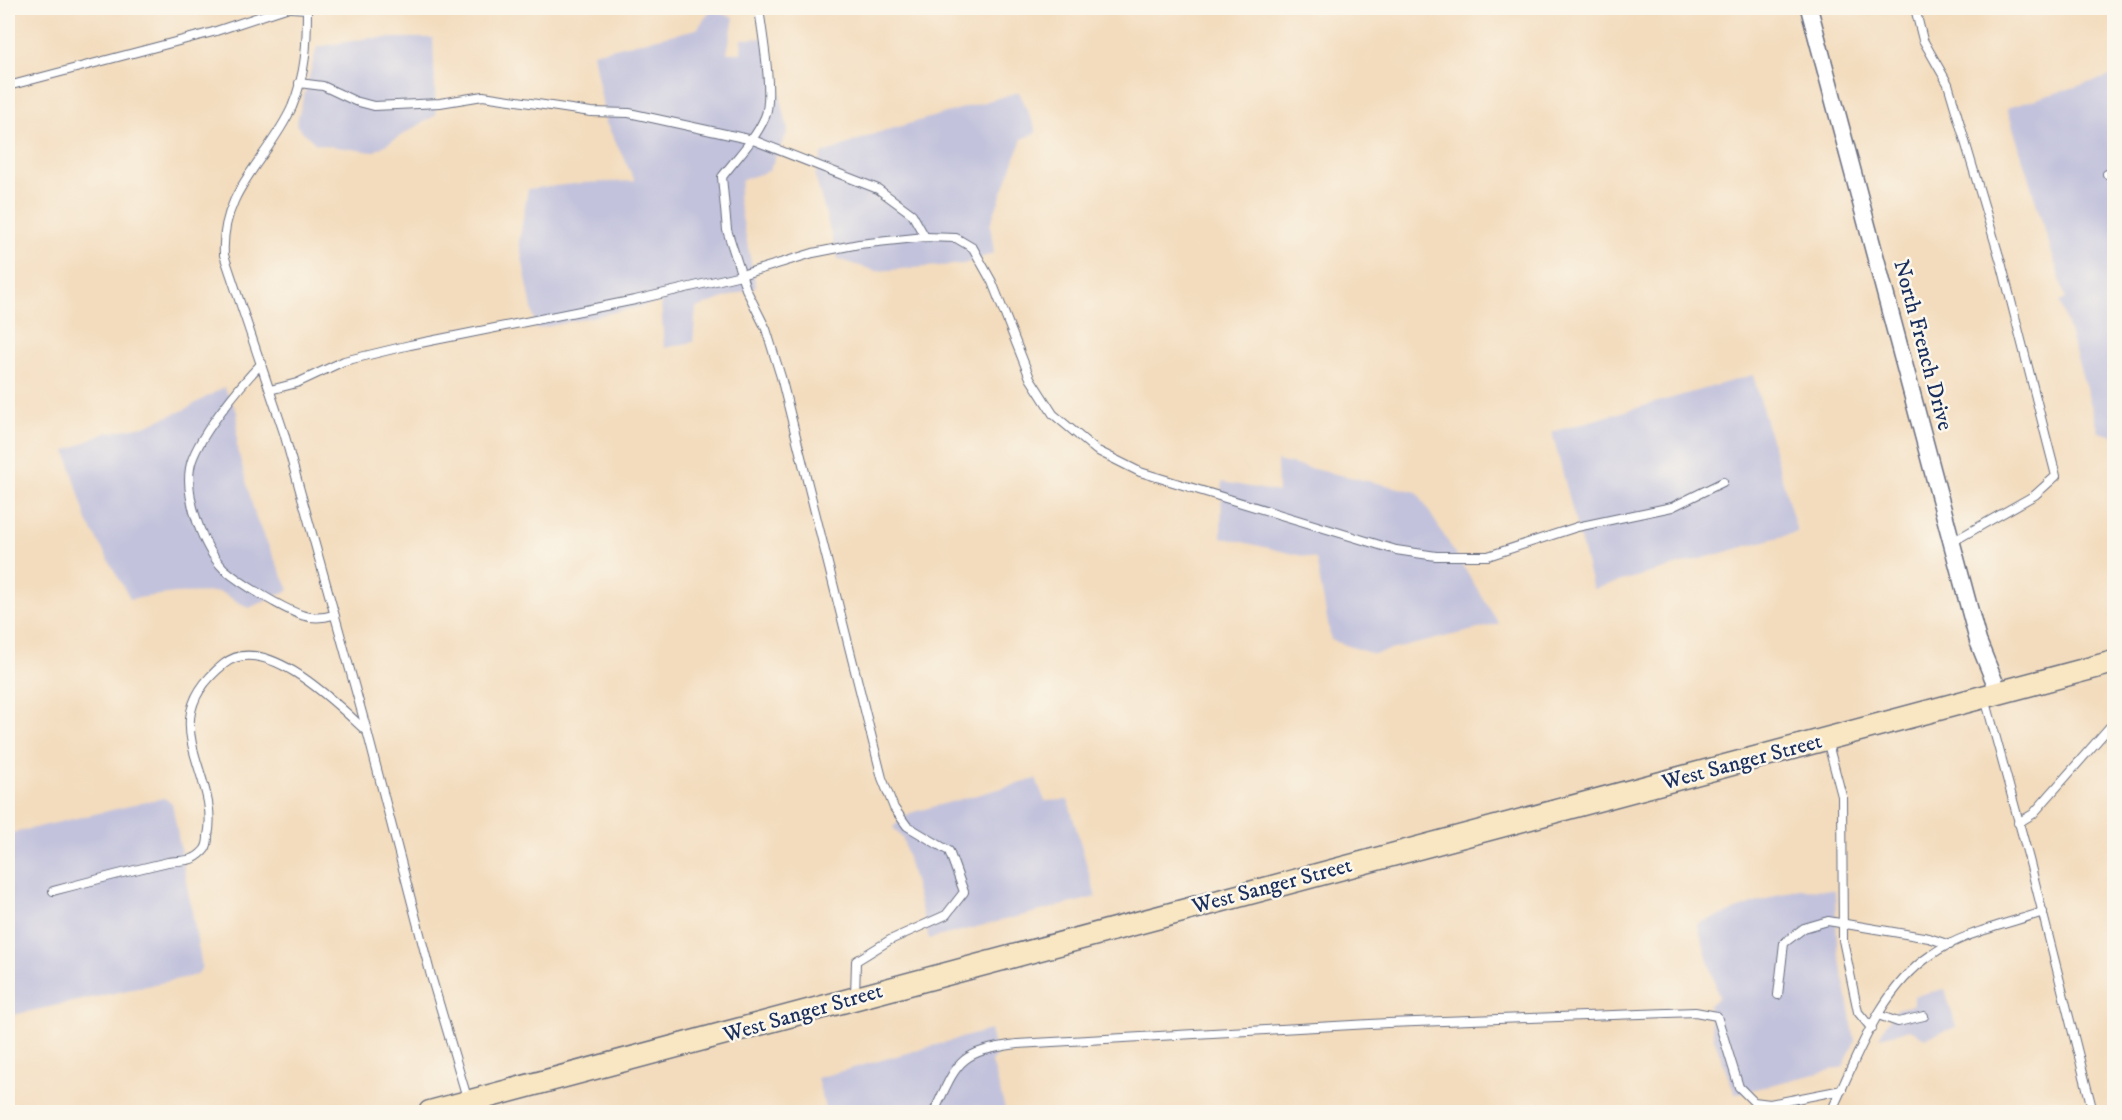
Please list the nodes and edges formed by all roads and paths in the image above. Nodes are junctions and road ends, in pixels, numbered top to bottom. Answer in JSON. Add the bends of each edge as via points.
{"nodes":[{"id":1,"x":285,"y":8,"type":"edge"},
{"id":2,"x":291,"y":8,"type":"edge"},
{"id":3,"x":307,"y":8,"type":"edge"},
{"id":4,"x":759,"y":8,"type":"edge"},
{"id":5,"x":1809,"y":8,"type":"edge"},
{"id":6,"x":1916,"y":8,"type":"edge"},
{"id":7,"x":299,"y":83,"type":"junction"},
{"id":8,"x":8,"y":86,"type":"edge"},
{"id":9,"x":753,"y":140,"type":"junction"},
{"id":10,"x":925,"y":237,"type":"junction"},
{"id":11,"x":741,"y":275,"type":"junction"},
{"id":12,"x":262,"y":363,"type":"junction"},
{"id":13,"x":270,"y":390,"type":"junction"},
{"id":14,"x":1723,"y":482,"type":"dead end"},
{"id":15,"x":1952,"y":542,"type":"junction"},
{"id":16,"x":333,"y":615,"type":"junction"},
{"id":17,"x":2115,"y":662,"type":"edge"},
{"id":18,"x":1992,"y":695,"type":"junction"},
{"id":19,"x":2115,"y":722,"type":"edge"},
{"id":20,"x":367,"y":731,"type":"junction"},
{"id":21,"x":1826,"y":739,"type":"junction"},
{"id":22,"x":2018,"y":823,"type":"junction"},
{"id":23,"x":53,"y":891,"type":"dead end"},
{"id":24,"x":2043,"y":912,"type":"junction"},
{"id":25,"x":1843,"y":925,"type":"junction"},
{"id":26,"x":1950,"y":945,"type":"junction"},
{"id":27,"x":1778,"y":995,"type":"dead end"},
{"id":28,"x":855,"y":997,"type":"junction"},
{"id":29,"x":1878,"y":1016,"type":"junction"},
{"id":30,"x":1924,"y":1016,"type":"dead end"},
{"id":31,"x":1872,"y":1029,"type":"junction"},
{"id":32,"x":1842,"y":1090,"type":"junction"},
{"id":33,"x":470,"y":1107,"type":"edge"},
{"id":34,"x":430,"y":1113,"type":"edge"},
{"id":35,"x":934,"y":1113,"type":"edge"},
{"id":36,"x":1831,"y":1113,"type":"edge"},
{"id":37,"x":2093,"y":1113,"type":"edge"}],
"edges":[{"from":1,"to":8,"type":"lane","via":[[213,32]]},
{"from":2,"to":3,"type":"lane"},
{"from":3,"to":7,"type":"lane","via":[[306,62]]},
{"from":4,"to":9,"type":"lane","via":[[767,83],[766,115]]},
{"from":5,"to":15,"type":"street","name":"North French Drive"},
{"from":6,"to":15,"type":"lane","via":[[1923,40],[1948,84],[2002,266],[2056,476],[2035,495]]},
{"from":7,"to":9,"type":"lane","via":[[323,86],[374,106],[440,103],[483,96],[591,112],[629,113]]},
{"from":7,"to":12,"type":"lane","via":[[291,108],[228,210],[223,236],[228,270]]},
{"from":9,"to":10,"type":"lane","via":[[878,189],[912,214]]},
{"from":9,"to":11,"type":"lane","via":[[722,177],[727,230]]},
{"from":10,"to":11,"type":"lane","via":[[847,246]]},
{"from":10,"to":14,"type":"lane","via":[[956,238],[973,248],[992,282],[1030,378],[1053,414],[1096,450],[1151,475],[1396,550],[1436,556],[1488,556],[1577,527],[1672,507]]},
{"from":11,"to":13,"type":"lane","via":[[344,361]]},
{"from":11,"to":28,"type":"lane","via":[[766,329],[781,377],[882,778],[894,808],[907,826],[949,851],[964,892],[946,915],[890,940],[856,961]]},
{"from":12,"to":13,"type":"lane"},
{"from":12,"to":16,"type":"lane","via":[[238,387],[208,430],[190,467],[191,497],[200,532],[223,567],[249,588],[297,615],[318,620]]},
{"from":13,"to":16,"type":"lane"},
{"from":15,"to":18,"type":"street","name":"North French Drive"},
{"from":16,"to":20,"type":"lane"},
{"from":17,"to":18,"type":"main road","name":"West Sanger Street"},
{"from":18,"to":21,"type":"main road","name":"West Sanger Street"},
{"from":18,"to":22,"type":"lane"},
{"from":19,"to":22,"type":"lane","via":[[2040,807]]},
{"from":20,"to":23,"type":"lane","via":[[289,668],[268,658],[228,661],[208,677],[197,694],[191,715],[190,740],[211,824],[206,848],[194,859]]},
{"from":20,"to":33,"type":"lane","via":[[431,976]]},
{"from":21,"to":25,"type":"lane","via":[[1842,796]]},
{"from":21,"to":28,"type":"main road","name":"West Sanger Street"},
{"from":22,"to":24,"type":"lane"},
{"from":24,"to":26,"type":"lane"},
{"from":24,"to":37,"type":"lane"},
{"from":25,"to":26,"type":"lane","via":[[1929,938]]},
{"from":25,"to":27,"type":"lane","via":[[1828,921],[1804,928],[1784,943]]},
{"from":25,"to":31,"type":"lane","via":[[1858,1012]]},
{"from":26,"to":29,"type":"lane","via":[[1912,969]]},
{"from":28,"to":33,"type":"main road","name":"West Sanger Street"},
{"from":29,"to":30,"type":"lane","via":[[1898,1022]]},
{"from":29,"to":31,"type":"lane"},
{"from":31,"to":32,"type":"lane"},
{"from":32,"to":35,"type":"lane","via":[[1770,1104],[1754,1102],[1739,1087],[1717,1016],[1695,1012],[1388,1023],[983,1048],[956,1067]]},
{"from":32,"to":36,"type":"lane"},
{"from":33,"to":34,"type":"main road","name":"West Sanger Street"}]}
